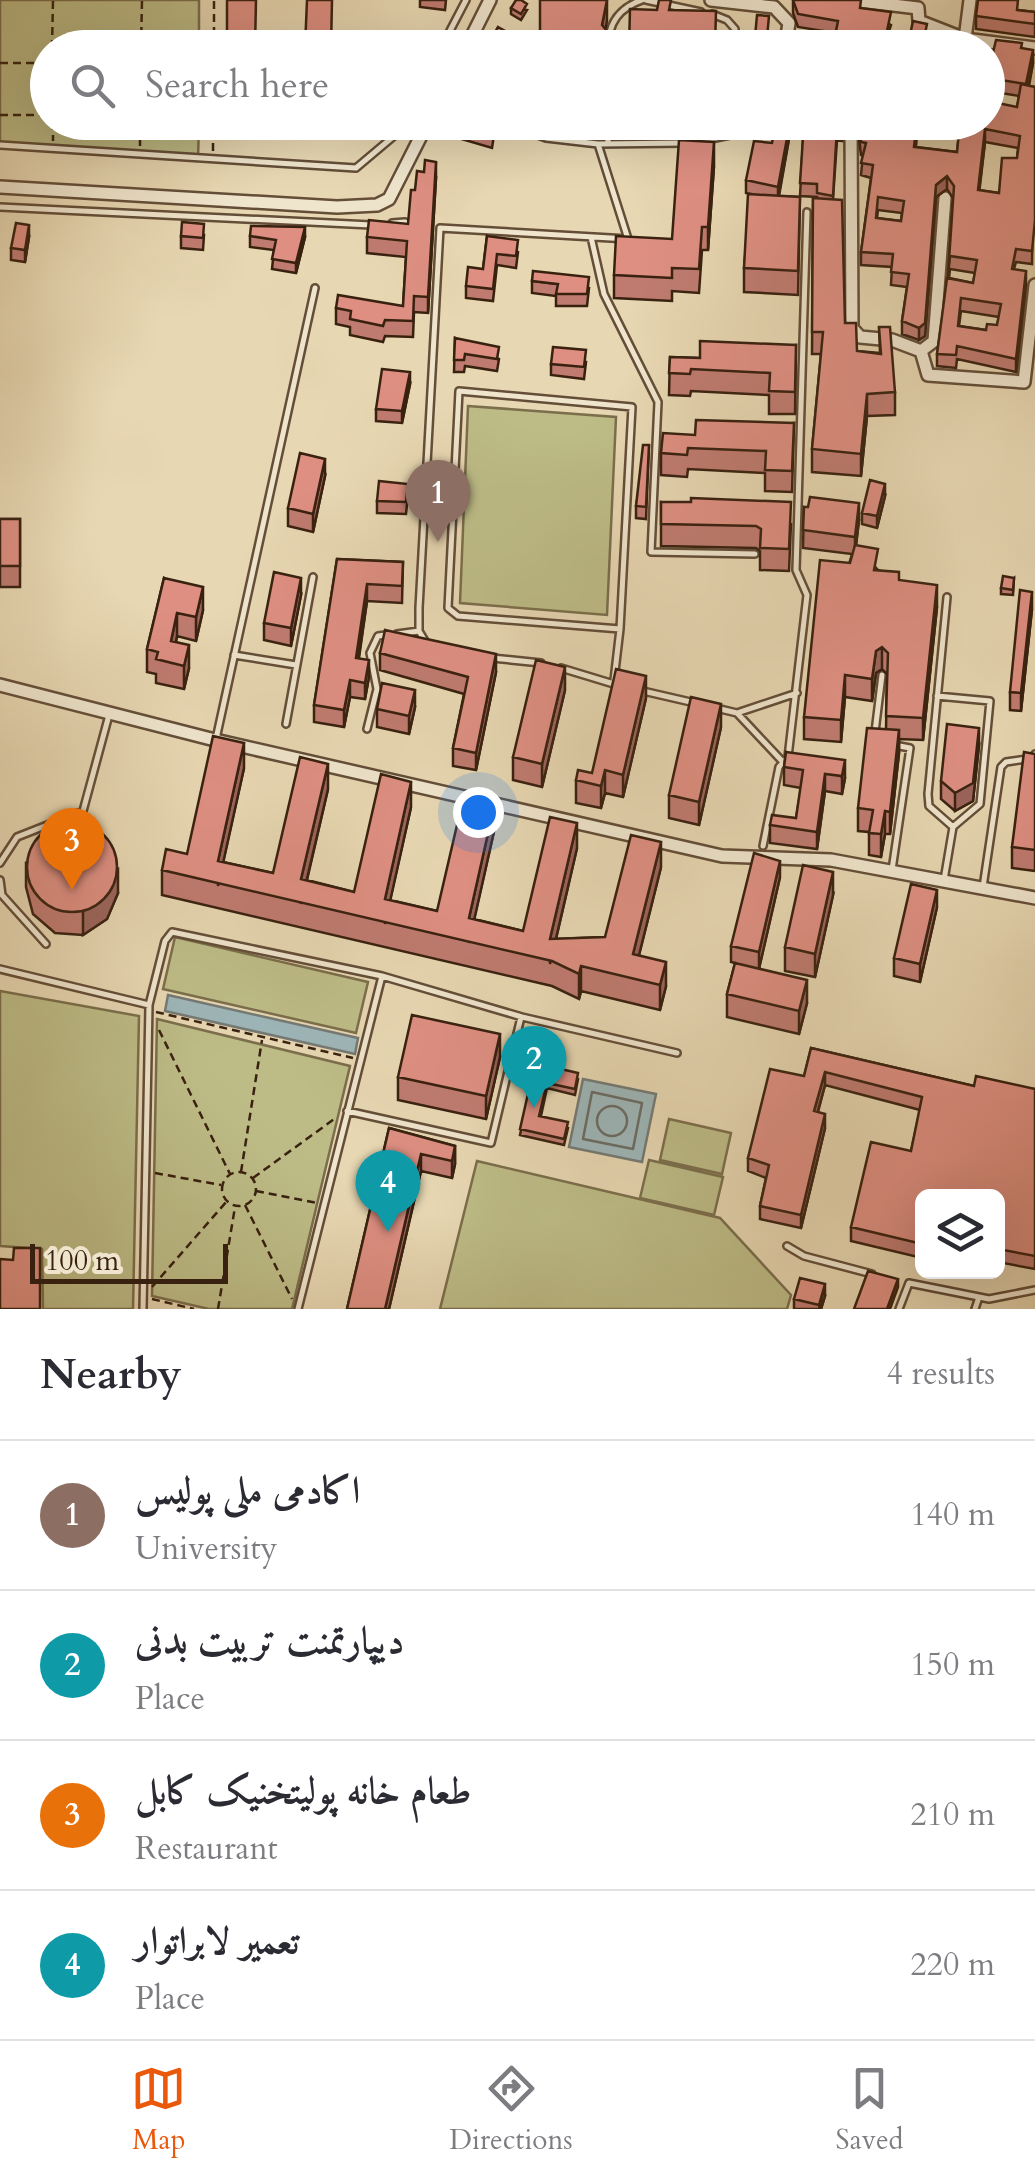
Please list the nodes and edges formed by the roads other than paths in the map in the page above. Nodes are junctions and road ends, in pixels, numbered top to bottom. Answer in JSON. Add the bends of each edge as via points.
{"nodes":[{"id":1,"x":466,"y":0,"type":"edge"},
{"id":2,"x":490,"y":0,"type":"edge"},
{"id":3,"x":644,"y":0,"type":"edge"},
{"id":4,"x":711,"y":0,"type":"edge"},
{"id":5,"x":851,"y":0,"type":"edge"},
{"id":6,"x":970,"y":0,"type":"edge"},
{"id":7,"x":776,"y":3,"type":"edge"},
{"id":8,"x":918,"y":4,"type":"edge"},
{"id":9,"x":450,"y":30,"type":"edge"},
{"id":10,"x":475,"y":30,"type":"edge"},
{"id":11,"x":612,"y":30,"type":"edge"},
{"id":12,"x":735,"y":30,"type":"edge"},
{"id":13,"x":788,"y":30,"type":"edge"},
{"id":14,"x":938,"y":30,"type":"edge"},
{"id":15,"x":967,"y":30,"type":"edge"},
{"id":16,"x":1005,"y":46,"type":"edge"},
{"id":17,"x":1035,"y":48,"type":"edge"},
{"id":18,"x":389,"y":140,"type":"edge"},
{"id":19,"x":419,"y":140,"type":"edge"},
{"id":20,"x":563,"y":140,"type":"edge"},
{"id":21,"x":608,"y":140,"type":"edge"},
{"id":22,"x":709,"y":140,"type":"edge"},
{"id":23,"x":851,"y":140,"type":"edge"},
{"id":24,"x":0,"y":144,"type":"edge"},
{"id":25,"x":598,"y":144,"type":"junction"},
{"id":26,"x":608,"y":144,"type":"junction"},
{"id":27,"x":0,"y":187,"type":"edge"},
{"id":28,"x":945,"y":198,"type":"dead end"},
{"id":29,"x":0,"y":207,"type":"edge"},
{"id":30,"x":806,"y":212,"type":"dead end"},
{"id":31,"x":404,"y":222,"type":"edge"},
{"id":32,"x":591,"y":237,"type":"junction"},
{"id":33,"x":1035,"y":285,"type":"edge"},
{"id":34,"x":315,"y":288,"type":"dead end"},
{"id":35,"x":1032,"y":336,"type":"edge"},
{"id":36,"x":921,"y":351,"type":"junction"},
{"id":37,"x":755,"y":554,"type":"dead end"},
{"id":38,"x":313,"y":577,"type":"dead end"},
{"id":39,"x":947,"y":596,"type":"dead end"},
{"id":40,"x":620,"y":628,"type":"junction"},
{"id":41,"x":419,"y":631,"type":"junction"},
{"id":42,"x":427,"y":645,"type":"edge"},
{"id":43,"x":234,"y":655,"type":"junction"},
{"id":44,"x":481,"y":656,"type":"edge"},
{"id":45,"x":296,"y":665,"type":"junction"},
{"id":46,"x":882,"y":675,"type":"dead end"},
{"id":47,"x":0,"y":685,"type":"edge"},
{"id":48,"x":641,"y":690,"type":"edge"},
{"id":49,"x":797,"y":693,"type":"junction"},
{"id":50,"x":937,"y":696,"type":"junction"},
{"id":51,"x":110,"y":712,"type":"junction"},
{"id":52,"x":737,"y":713,"type":"junction"},
{"id":53,"x":286,"y":724,"type":"dead end"},
{"id":54,"x":367,"y":729,"type":"dead end"},
{"id":55,"x":215,"y":740,"type":"junction"},
{"id":56,"x":874,"y":742,"type":"edge"},
{"id":57,"x":892,"y":745,"type":"edge"},
{"id":58,"x":1035,"y":757,"type":"edge"},
{"id":59,"x":782,"y":761,"type":"junction"},
{"id":60,"x":953,"y":827,"type":"junction"},
{"id":61,"x":762,"y":846,"type":"dead end"},
{"id":62,"x":0,"y":864,"type":"edge"},
{"id":63,"x":892,"y":871,"type":"junction"},
{"id":64,"x":0,"y":880,"type":"edge"},
{"id":65,"x":944,"y":881,"type":"junction"},
{"id":66,"x":983,"y":889,"type":"junction"},
{"id":67,"x":1035,"y":898,"type":"edge"},
{"id":68,"x":46,"y":944,"type":"dead end"},
{"id":69,"x":0,"y":969,"type":"edge"},
{"id":70,"x":382,"y":976,"type":"junction"},
{"id":71,"x":149,"y":1008,"type":"junction"},
{"id":72,"x":522,"y":1017,"type":"junction"},
{"id":73,"x":677,"y":1052,"type":"dead end"},
{"id":74,"x":346,"y":1111,"type":"junction"},
{"id":75,"x":787,"y":1246,"type":"dead end"},
{"id":76,"x":874,"y":1274,"type":"edge"},
{"id":77,"x":891,"y":1278,"type":"edge"},
{"id":78,"x":909,"y":1282,"type":"junction"},
{"id":79,"x":1035,"y":1290,"type":"edge"},
{"id":80,"x":980,"y":1297,"type":"junction"},
{"id":81,"x":143,"y":1309,"type":"edge"},
{"id":82,"x":298,"y":1309,"type":"edge"},
{"id":83,"x":899,"y":1309,"type":"edge"},
{"id":84,"x":976,"y":1309,"type":"edge"}],
"edges":[{"from":1,"to":9,"type":"lane"},
{"from":2,"to":10,"type":"street"},
{"from":3,"to":11,"type":"lane","via":[[622,8]]},
{"from":3,"to":12,"type":"lane","via":[[727,20]]},
{"from":4,"to":7,"type":"street"},
{"from":5,"to":8,"type":"street"},
{"from":6,"to":15,"type":"street"},
{"from":7,"to":13,"type":"street"},
{"from":8,"to":14,"type":"street","via":[[920,21]]},
{"from":16,"to":17,"type":"street"},
{"from":18,"to":24,"type":"lane","via":[[356,168]]},
{"from":19,"to":27,"type":"street","via":[[389,199],[377,205]]},
{"from":20,"to":25,"type":"lane"},
{"from":21,"to":26,"type":"lane"},
{"from":22,"to":26,"type":"lane"},
{"from":23,"to":36,"type":"street","via":[[852,328],[860,338]]},
{"from":25,"to":26,"type":"lane"},
{"from":25,"to":32,"type":"lane","via":[[628,239]]},
{"from":28,"to":36,"type":"street","via":[[934,341]]},
{"from":29,"to":31,"type":"lane","via":[[336,226]]},
{"from":30,"to":49,"type":"lane","via":[[796,570],[807,595]]},
{"from":32,"to":37,"type":"lane","via":[[604,294],[658,402],[651,552]]},
{"from":32,"to":41,"type":"lane","via":[[440,228]]},
{"from":33,"to":35,"type":"street"},
{"from":34,"to":43,"type":"lane"},
{"from":35,"to":36,"type":"street","via":[[1024,382],[928,375]]},
{"from":38,"to":45,"type":"lane"},
{"from":39,"to":50,"type":"lane"},
{"from":40,"to":40,"type":"lane","via":[[458,616],[448,608],[459,391],[632,408]]},
{"from":40,"to":44,"type":"lane","via":[[618,685],[546,664]]},
{"from":41,"to":42,"type":"lane"},
{"from":41,"to":54,"type":"lane","via":[[378,636],[373,643],[370,666],[378,689]]},
{"from":43,"to":45,"type":"lane"},
{"from":43,"to":55,"type":"lane"},
{"from":45,"to":53,"type":"lane"},
{"from":46,"to":56,"type":"lane"},
{"from":47,"to":51,"type":"street"},
{"from":48,"to":52,"type":"lane"},
{"from":49,"to":52,"type":"lane"},
{"from":49,"to":59,"type":"lane","via":[[788,758]]},
{"from":50,"to":60,"type":"lane","via":[[929,806]]},
{"from":50,"to":60,"type":"lane","via":[[990,701],[980,804]]},
{"from":51,"to":55,"type":"street"},
{"from":51,"to":62,"type":"lane","via":[[83,811],[17,837]]},
{"from":52,"to":59,"type":"lane"},
{"from":55,"to":63,"type":"street","via":[[722,856],[782,856]]},
{"from":57,"to":63,"type":"lane","via":[[910,748]]},
{"from":58,"to":66,"type":"lane","via":[[1000,767]]},
{"from":59,"to":61,"type":"lane"},
{"from":60,"to":65,"type":"lane"},
{"from":63,"to":65,"type":"street"},
{"from":64,"to":68,"type":"lane","via":[[2,896]]},
{"from":65,"to":66,"type":"street"},
{"from":66,"to":67,"type":"street"},
{"from":69,"to":71,"type":"lane"},
{"from":70,"to":71,"type":"lane","via":[[172,932]]},
{"from":70,"to":72,"type":"lane"},
{"from":70,"to":74,"type":"lane"},
{"from":71,"to":81,"type":"lane"},
{"from":72,"to":73,"type":"lane"},
{"from":72,"to":74,"type":"lane","via":[[491,1143]]},
{"from":74,"to":82,"type":"lane"},
{"from":75,"to":76,"type":"lane"},
{"from":77,"to":78,"type":"lane"},
{"from":78,"to":80,"type":"lane"},
{"from":78,"to":83,"type":"lane"},
{"from":79,"to":80,"type":"lane"},
{"from":80,"to":84,"type":"lane"}]}
